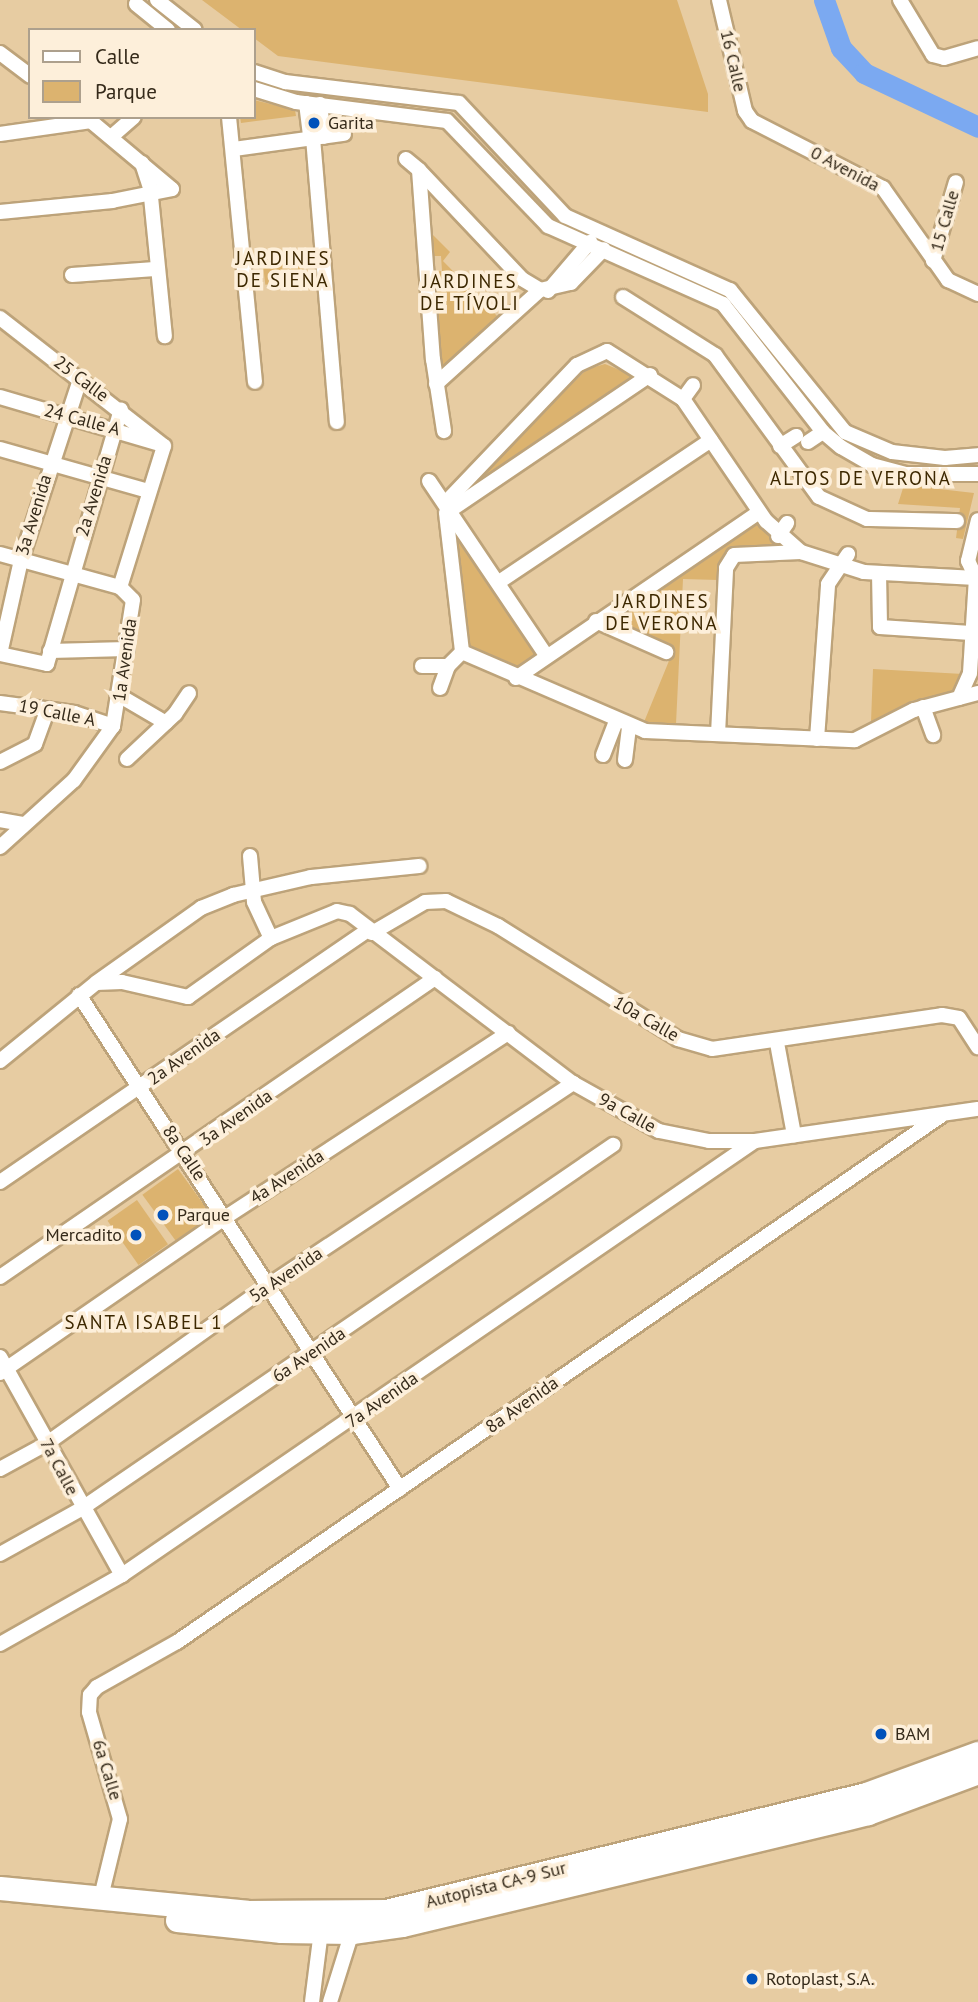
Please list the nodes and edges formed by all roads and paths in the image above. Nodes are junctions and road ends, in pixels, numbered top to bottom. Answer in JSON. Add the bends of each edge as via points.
{"nodes":[{"id":1,"x":157,"y":0,"type":"edge"},
{"id":2,"x":719,"y":0,"type":"edge"},
{"id":3,"x":900,"y":0,"type":"edge"},
{"id":4,"x":136,"y":4,"type":"dead end"},
{"id":5,"x":166,"y":28,"type":"edge"},
{"id":6,"x":192,"y":28,"type":"edge"},
{"id":7,"x":978,"y":48,"type":"edge"},
{"id":8,"x":1,"y":55,"type":"edge"},
{"id":9,"x":256,"y":72,"type":"edge"},
{"id":10,"x":28,"y":74,"type":"edge"},
{"id":11,"x":317,"y":86,"type":"junction"},
{"id":12,"x":256,"y":89,"type":"edge"},
{"id":13,"x":313,"y":103,"type":"junction"},
{"id":14,"x":88,"y":119,"type":"edge"},
{"id":15,"x":132,"y":119,"type":"edge"},
{"id":16,"x":229,"y":119,"type":"edge"},
{"id":17,"x":752,"y":121,"type":"joint"},
{"id":18,"x":56,"y":123,"type":"edge"},
{"id":19,"x":0,"y":134,"type":"edge"},
{"id":20,"x":344,"y":134,"type":"dead end"},
{"id":21,"x":111,"y":136,"type":"junction"},
{"id":22,"x":316,"y":138,"type":"junction"},
{"id":23,"x":234,"y":149,"type":"junction"},
{"id":24,"x":136,"y":157,"type":"junction"},
{"id":25,"x":406,"y":159,"type":"dead end"},
{"id":26,"x":419,"y":170,"type":"junction"},
{"id":27,"x":956,"y":182,"type":"dead end"},
{"id":28,"x":151,"y":194,"type":"junction"},
{"id":29,"x":0,"y":212,"type":"edge"},
{"id":30,"x":597,"y":233,"type":"junction"},
{"id":31,"x":612,"y":240,"type":"junction"},
{"id":32,"x":586,"y":247,"type":"junction"},
{"id":33,"x":600,"y":254,"type":"junction"},
{"id":34,"x":933,"y":261,"type":"junction"},
{"id":35,"x":155,"y":269,"type":"junction"},
{"id":36,"x":72,"y":275,"type":"dead end"},
{"id":37,"x":544,"y":291,"type":"junction"},
{"id":38,"x":978,"y":294,"type":"edge"},
{"id":39,"x":623,"y":296,"type":"dead end"},
{"id":40,"x":0,"y":318,"type":"edge"},
{"id":41,"x":165,"y":336,"type":"dead end"},
{"id":42,"x":650,"y":374,"type":"junction"},
{"id":43,"x":80,"y":380,"type":"junction"},
{"id":44,"x":255,"y":382,"type":"dead end"},
{"id":45,"x":436,"y":384,"type":"junction"},
{"id":46,"x":693,"y":385,"type":"dead end"},
{"id":47,"x":0,"y":397,"type":"edge"},
{"id":48,"x":683,"y":399,"type":"junction"},
{"id":49,"x":121,"y":410,"type":"junction"},
{"id":50,"x":831,"y":415,"type":"junction"},
{"id":51,"x":64,"y":416,"type":"junction"},
{"id":52,"x":337,"y":422,"type":"dead end"},
{"id":53,"x":115,"y":428,"type":"junction"},
{"id":54,"x":819,"y":428,"type":"junction"},
{"id":55,"x":444,"y":431,"type":"dead end"},
{"id":56,"x":711,"y":440,"type":"junction"},
{"id":57,"x":163,"y":443,"type":"junction"},
{"id":58,"x":0,"y":450,"type":"edge"},
{"id":59,"x":783,"y":451,"type":"junction"},
{"id":60,"x":978,"y":455,"type":"edge"},
{"id":61,"x":50,"y":464,"type":"junction"},
{"id":62,"x":978,"y":474,"type":"edge"},
{"id":63,"x":100,"y":477,"type":"junction"},
{"id":64,"x":429,"y":481,"type":"dead end"},
{"id":65,"x":148,"y":491,"type":"junction"},
{"id":66,"x":448,"y":505,"type":"junction"},
{"id":67,"x":759,"y":512,"type":"junction"},
{"id":68,"x":978,"y":520,"type":"edge"},
{"id":69,"x":957,"y":521,"type":"dead end"},
{"id":70,"x":787,"y":523,"type":"dead end"},
{"id":71,"x":778,"y":536,"type":"junction"},
{"id":72,"x":801,"y":552,"type":"junction"},
{"id":73,"x":0,"y":554,"type":"edge"},
{"id":74,"x":848,"y":554,"type":"dead end"},
{"id":75,"x":20,"y":559,"type":"junction"},
{"id":76,"x":837,"y":567,"type":"junction"},
{"id":77,"x":70,"y":573,"type":"junction"},
{"id":78,"x":879,"y":573,"type":"junction"},
{"id":79,"x":977,"y":576,"type":"edge"},
{"id":80,"x":499,"y":582,"type":"junction"},
{"id":81,"x":120,"y":587,"type":"junction"},
{"id":82,"x":596,"y":621,"type":"junction"},
{"id":83,"x":971,"y":633,"type":"junction"},
{"id":84,"x":127,"y":649,"type":"junction"},
{"id":85,"x":975,"y":650,"type":"edge"},
{"id":86,"x":462,"y":652,"type":"junction"},
{"id":87,"x":666,"y":652,"type":"dead end"},
{"id":88,"x":0,"y":654,"type":"edge"},
{"id":89,"x":546,"y":655,"type":"junction"},
{"id":90,"x":49,"y":658,"type":"junction"},
{"id":91,"x":422,"y":666,"type":"dead end"},
{"id":92,"x":448,"y":666,"type":"junction"},
{"id":93,"x":516,"y":678,"type":"junction"},
{"id":94,"x":440,"y":688,"type":"dead end"},
{"id":95,"x":189,"y":693,"type":"dead end"},
{"id":96,"x":978,"y":693,"type":"edge"},
{"id":97,"x":120,"y":696,"type":"junction"},
{"id":98,"x":959,"y":698,"type":"junction"},
{"id":99,"x":0,"y":703,"type":"edge"},
{"id":100,"x":923,"y":707,"type":"junction"},
{"id":101,"x":48,"y":709,"type":"junction"},
{"id":102,"x":166,"y":723,"type":"junction"},
{"id":103,"x":623,"y":724,"type":"junction"},
{"id":104,"x":113,"y":726,"type":"junction"},
{"id":105,"x":718,"y":734,"type":"junction"},
{"id":106,"x":933,"y":735,"type":"dead end"},
{"id":107,"x":817,"y":739,"type":"junction"},
{"id":108,"x":604,"y":755,"type":"dead end"},
{"id":109,"x":127,"y":759,"type":"dead end"},
{"id":110,"x":625,"y":760,"type":"dead end"},
{"id":111,"x":0,"y":762,"type":"edge"},
{"id":112,"x":0,"y":820,"type":"edge"},
{"id":113,"x":23,"y":824,"type":"junction"},
{"id":114,"x":0,"y":847,"type":"edge"},
{"id":115,"x":250,"y":856,"type":"dead end"},
{"id":116,"x":419,"y":866,"type":"dead end"},
{"id":117,"x":253,"y":889,"type":"junction"},
{"id":118,"x":370,"y":932,"type":"junction"},
{"id":119,"x":271,"y":938,"type":"junction"},
{"id":120,"x":435,"y":978,"type":"junction"},
{"id":121,"x":96,"y":983,"type":"junction"},
{"id":122,"x":79,"y":995,"type":"junction"},
{"id":123,"x":508,"y":1033,"type":"junction"},
{"id":124,"x":777,"y":1043,"type":"junction"},
{"id":125,"x":978,"y":1047,"type":"edge"},
{"id":126,"x":0,"y":1061,"type":"edge"},
{"id":127,"x":573,"y":1083,"type":"junction"},
{"id":128,"x":140,"y":1088,"type":"junction"},
{"id":129,"x":978,"y":1109,"type":"edge"},
{"id":130,"x":942,"y":1115,"type":"junction"},
{"id":131,"x":794,"y":1135,"type":"junction"},
{"id":132,"x":755,"y":1141,"type":"junction"},
{"id":133,"x":612,"y":1145,"type":"dead end"},
{"id":134,"x":185,"y":1154,"type":"junction"},
{"id":135,"x":0,"y":1182,"type":"edge"},
{"id":136,"x":226,"y":1216,"type":"junction"},
{"id":137,"x":0,"y":1277,"type":"edge"},
{"id":138,"x":266,"y":1287,"type":"junction"},
{"id":139,"x":310,"y":1354,"type":"junction"},
{"id":140,"x":2,"y":1366,"type":"edge"},
{"id":141,"x":354,"y":1420,"type":"junction"},
{"id":142,"x":46,"y":1444,"type":"junction"},
{"id":143,"x":0,"y":1469,"type":"edge"},
{"id":144,"x":400,"y":1489,"type":"junction"},
{"id":145,"x":81,"y":1509,"type":"junction"},
{"id":146,"x":0,"y":1555,"type":"edge"},
{"id":147,"x":121,"y":1575,"type":"junction"},
{"id":148,"x":0,"y":1644,"type":"edge"},
{"id":149,"x":97,"y":1688,"type":"joint"},
{"id":150,"x":978,"y":1754,"type":"edge"},
{"id":151,"x":978,"y":1772,"type":"edge"},
{"id":152,"x":0,"y":1888,"type":"edge"},
{"id":153,"x":101,"y":1897,"type":"junction"},
{"id":154,"x":0,"y":1903,"type":"edge"},
{"id":155,"x":321,"y":1931,"type":"junction"},
{"id":156,"x":352,"y":1932,"type":"junction"},
{"id":157,"x":312,"y":2002,"type":"edge"},
{"id":158,"x":330,"y":2002,"type":"edge"}],
"edges":[{"from":1,"to":6,"type":"street"},
{"from":2,"to":17,"type":"street","name":"16 Calle","via":[[744,111]]},
{"from":3,"to":7,"type":"street","via":[[933,55],[944,58]]},
{"from":4,"to":5,"type":"street"},
{"from":8,"to":10,"type":"street"},
{"from":9,"to":11,"type":"street"},
{"from":11,"to":13,"type":"street"},
{"from":11,"to":30,"type":"street","via":[[459,103],[556,209]]},
{"from":12,"to":13,"type":"street"},
{"from":13,"to":22,"type":"street"},
{"from":13,"to":32,"type":"street","via":[[447,121],[548,226]]},
{"from":14,"to":18,"type":"street"},
{"from":14,"to":21,"type":"street"},
{"from":15,"to":21,"type":"street"},
{"from":16,"to":23,"type":"street"},
{"from":17,"to":34,"type":"street","name":"0 Avenida","via":[[883,188]]},
{"from":18,"to":19,"type":"street"},
{"from":20,"to":22,"type":"street"},
{"from":21,"to":24,"type":"street"},
{"from":22,"to":23,"type":"street"},
{"from":22,"to":52,"type":"street"},
{"from":23,"to":44,"type":"street"},
{"from":24,"to":28,"type":"street","via":[[147,172]]},
{"from":24,"to":28,"type":"street","via":[[173,186]]},
{"from":25,"to":26,"type":"street"},
{"from":26,"to":37,"type":"street","via":[[522,279]]},
{"from":26,"to":45,"type":"street"},
{"from":27,"to":34,"type":"street","name":"15 Calle"},
{"from":28,"to":29,"type":"street"},
{"from":28,"to":35,"type":"street"},
{"from":30,"to":31,"type":"street"},
{"from":30,"to":32,"type":"street"},
{"from":31,"to":33,"type":"street"},
{"from":31,"to":50,"type":"street","via":[[723,284],[760,322]]},
{"from":32,"to":33,"type":"street"},
{"from":32,"to":37,"type":"street"},
{"from":33,"to":37,"type":"street","via":[[571,283]]},
{"from":33,"to":54,"type":"street","via":[[716,299],[752,337]]},
{"from":34,"to":38,"type":"street","name":"0 Avenida","via":[[957,289]]},
{"from":35,"to":36,"type":"street"},
{"from":35,"to":41,"type":"street"},
{"from":37,"to":45,"type":"street"},
{"from":39,"to":59,"type":"street","via":[[715,355]]},
{"from":40,"to":43,"type":"street","name":"25 Calle"},
{"from":42,"to":48,"type":"street"},
{"from":42,"to":66,"type":"street"},
{"from":42,"to":66,"type":"street","via":[[613,353],[591,355]]},
{"from":43,"to":49,"type":"street","name":"25 Calle"},
{"from":43,"to":51,"type":"street","name":"3a Avenida"},
{"from":45,"to":55,"type":"street"},
{"from":46,"to":48,"type":"street"},
{"from":47,"to":51,"type":"street","name":"24 Calle A"},
{"from":48,"to":56,"type":"street"},
{"from":49,"to":53,"type":"street","name":"2a Avenida"},
{"from":49,"to":57,"type":"street","name":"25 Calle"},
{"from":50,"to":54,"type":"street"},
{"from":50,"to":60,"type":"street","via":[[845,432],[883,450],[945,458]]},
{"from":51,"to":53,"type":"street","name":"24 Calle A"},
{"from":51,"to":61,"type":"street","name":"3a Avenida"},
{"from":53,"to":57,"type":"street","name":"24 Calle A"},
{"from":53,"to":63,"type":"street","name":"2a Avenida"},
{"from":54,"to":59,"type":"street"},
{"from":54,"to":62,"type":"street","via":[[861,459],[892,472],[936,478]]},
{"from":56,"to":67,"type":"street"},
{"from":56,"to":80,"type":"street"},
{"from":57,"to":65,"type":"street"},
{"from":58,"to":61,"type":"street"},
{"from":59,"to":69,"type":"street","via":[[815,494],[861,517]]},
{"from":61,"to":63,"type":"street"},
{"from":61,"to":75,"type":"street","name":"3a Avenida"},
{"from":63,"to":65,"type":"street"},
{"from":63,"to":77,"type":"street","name":"2a Avenida"},
{"from":64,"to":66,"type":"street"},
{"from":65,"to":81,"type":"street"},
{"from":66,"to":80,"type":"street"},
{"from":66,"to":86,"type":"street","via":[[445,530]]},
{"from":67,"to":71,"type":"street"},
{"from":67,"to":82,"type":"street"},
{"from":68,"to":79,"type":"street","via":[[968,561]]},
{"from":70,"to":71,"type":"street"},
{"from":71,"to":72,"type":"street"},
{"from":72,"to":76,"type":"street"},
{"from":72,"to":105,"type":"street","via":[[739,554],[727,563]]},
{"from":73,"to":75,"type":"street"},
{"from":74,"to":76,"type":"street"},
{"from":75,"to":77,"type":"street"},
{"from":75,"to":88,"type":"street","name":"3a Avenida"},
{"from":76,"to":78,"type":"street"},
{"from":76,"to":107,"type":"street","via":[[828,584]]},
{"from":77,"to":81,"type":"street"},
{"from":77,"to":90,"type":"street","name":"2a Avenida"},
{"from":78,"to":79,"type":"street"},
{"from":78,"to":83,"type":"street","via":[[880,627]]},
{"from":79,"to":83,"type":"street"},
{"from":80,"to":89,"type":"street"},
{"from":81,"to":84,"type":"street","name":"1a Avenida","via":[[133,600]]},
{"from":82,"to":87,"type":"street"},
{"from":82,"to":89,"type":"street"},
{"from":83,"to":85,"type":"street"},
{"from":84,"to":90,"type":"street"},
{"from":84,"to":97,"type":"street","name":"1a Avenida"},
{"from":85,"to":98,"type":"street","via":[[968,683]]},
{"from":86,"to":92,"type":"street"},
{"from":86,"to":93,"type":"street"},
{"from":88,"to":90,"type":"street"},
{"from":89,"to":93,"type":"street"},
{"from":91,"to":92,"type":"street"},
{"from":92,"to":94,"type":"street"},
{"from":93,"to":103,"type":"street"},
{"from":95,"to":102,"type":"street"},
{"from":96,"to":98,"type":"street"},
{"from":97,"to":102,"type":"street"},
{"from":97,"to":104,"type":"street","name":"1a Avenida"},
{"from":98,"to":100,"type":"street"},
{"from":99,"to":101,"type":"street","name":"19 Calle A"},
{"from":100,"to":106,"type":"street"},
{"from":100,"to":107,"type":"street","via":[[847,745]]},
{"from":101,"to":104,"type":"street","name":"19 Calle A"},
{"from":101,"to":111,"type":"street","via":[[35,744]]},
{"from":102,"to":109,"type":"street"},
{"from":103,"to":105,"type":"street"},
{"from":103,"to":108,"type":"street"},
{"from":103,"to":110,"type":"street"},
{"from":104,"to":113,"type":"street","name":"1a Avenida","via":[[74,780]]},
{"from":105,"to":107,"type":"street"},
{"from":112,"to":113,"type":"street"},
{"from":113,"to":114,"type":"street","name":"1a Avenida"},
{"from":115,"to":117,"type":"street"},
{"from":116,"to":117,"type":"street"},
{"from":117,"to":119,"type":"street"},
{"from":117,"to":121,"type":"street","via":[[201,908]]},
{"from":118,"to":119,"type":"street","via":[[350,914],[337,911]]},
{"from":118,"to":120,"type":"street","name":"9a Calle"},
{"from":118,"to":124,"type":"street","name":"10a Calle","via":[[414,906],[446,901],[498,926],[678,1039],[712,1049]]},
{"from":118,"to":128,"type":"street","name":"2a Avenida"},
{"from":119,"to":121,"type":"street","via":[[188,997],[122,982]]},
{"from":120,"to":123,"type":"street","name":"9a Calle"},
{"from":120,"to":134,"type":"street","name":"3a Avenida"},
{"from":121,"to":122,"type":"street"},
{"from":122,"to":126,"type":"street"},
{"from":122,"to":128,"type":"street","name":"8a Calle"},
{"from":123,"to":127,"type":"street","name":"9a Calle"},
{"from":123,"to":136,"type":"street","name":"4a Avenida"},
{"from":124,"to":125,"type":"street","name":"10a Calle","via":[[942,1016],[959,1018]]},
{"from":124,"to":131,"type":"street"},
{"from":127,"to":132,"type":"street","name":"9a Calle","via":[[659,1131],[709,1141]]},
{"from":127,"to":138,"type":"street","name":"5a Avenida"},
{"from":128,"to":134,"type":"street","name":"8a Calle"},
{"from":128,"to":135,"type":"street","name":"2a Avenida"},
{"from":129,"to":130,"type":"street","name":"9a Calle"},
{"from":130,"to":131,"type":"street","name":"9a Calle"},
{"from":130,"to":144,"type":"street","name":"8a Avenida"},
{"from":131,"to":132,"type":"street","name":"9a Calle"},
{"from":132,"to":141,"type":"street","name":"7a Avenida"},
{"from":133,"to":139,"type":"street","name":"6a Avenida"},
{"from":134,"to":136,"type":"street","name":"8a Calle"},
{"from":134,"to":137,"type":"street","name":"3a Avenida"},
{"from":136,"to":138,"type":"street","name":"8a Calle"},
{"from":136,"to":140,"type":"street","name":"4a Avenida"},
{"from":138,"to":139,"type":"street","name":"8a Calle"},
{"from":138,"to":142,"type":"street","name":"5a Avenida"},
{"from":139,"to":141,"type":"street","name":"8a Calle"},
{"from":139,"to":145,"type":"street","name":"6a Avenida"},
{"from":140,"to":142,"type":"street","name":"7a Calle"},
{"from":141,"to":144,"type":"street","name":"8a Calle"},
{"from":141,"to":147,"type":"street","name":"7a Avenida"},
{"from":142,"to":143,"type":"street","name":"5a Avenida"},
{"from":142,"to":145,"type":"street","name":"7a Calle"},
{"from":144,"to":149,"type":"street","name":"8a Avenida","via":[[177,1642]]},
{"from":145,"to":146,"type":"street","name":"6a Avenida"},
{"from":145,"to":147,"type":"street","name":"7a Calle"},
{"from":147,"to":148,"type":"street","name":"7a Avenida"},
{"from":149,"to":153,"type":"street","name":"6a Calle","via":[[90,1695],[89,1712],[120,1819]]},
{"from":150,"to":153,"type":"highway","name":"Autopista CA-9 Sur","via":[[851,1798],[386,1910],[247,1912]]},
{"from":151,"to":156,"type":"highway","name":"Autopista CA-9 Sur","via":[[868,1813],[478,1909]]},
{"from":152,"to":153,"type":"highway","name":"Autopista CA-9 Sur"},
{"from":154,"to":155,"type":"highway","name":"Autopista CA-9 Sur"},
{"from":155,"to":156,"type":"highway","name":"Autopista CA-9 Sur"},
{"from":155,"to":157,"type":"street"},
{"from":156,"to":158,"type":"street"}]}
